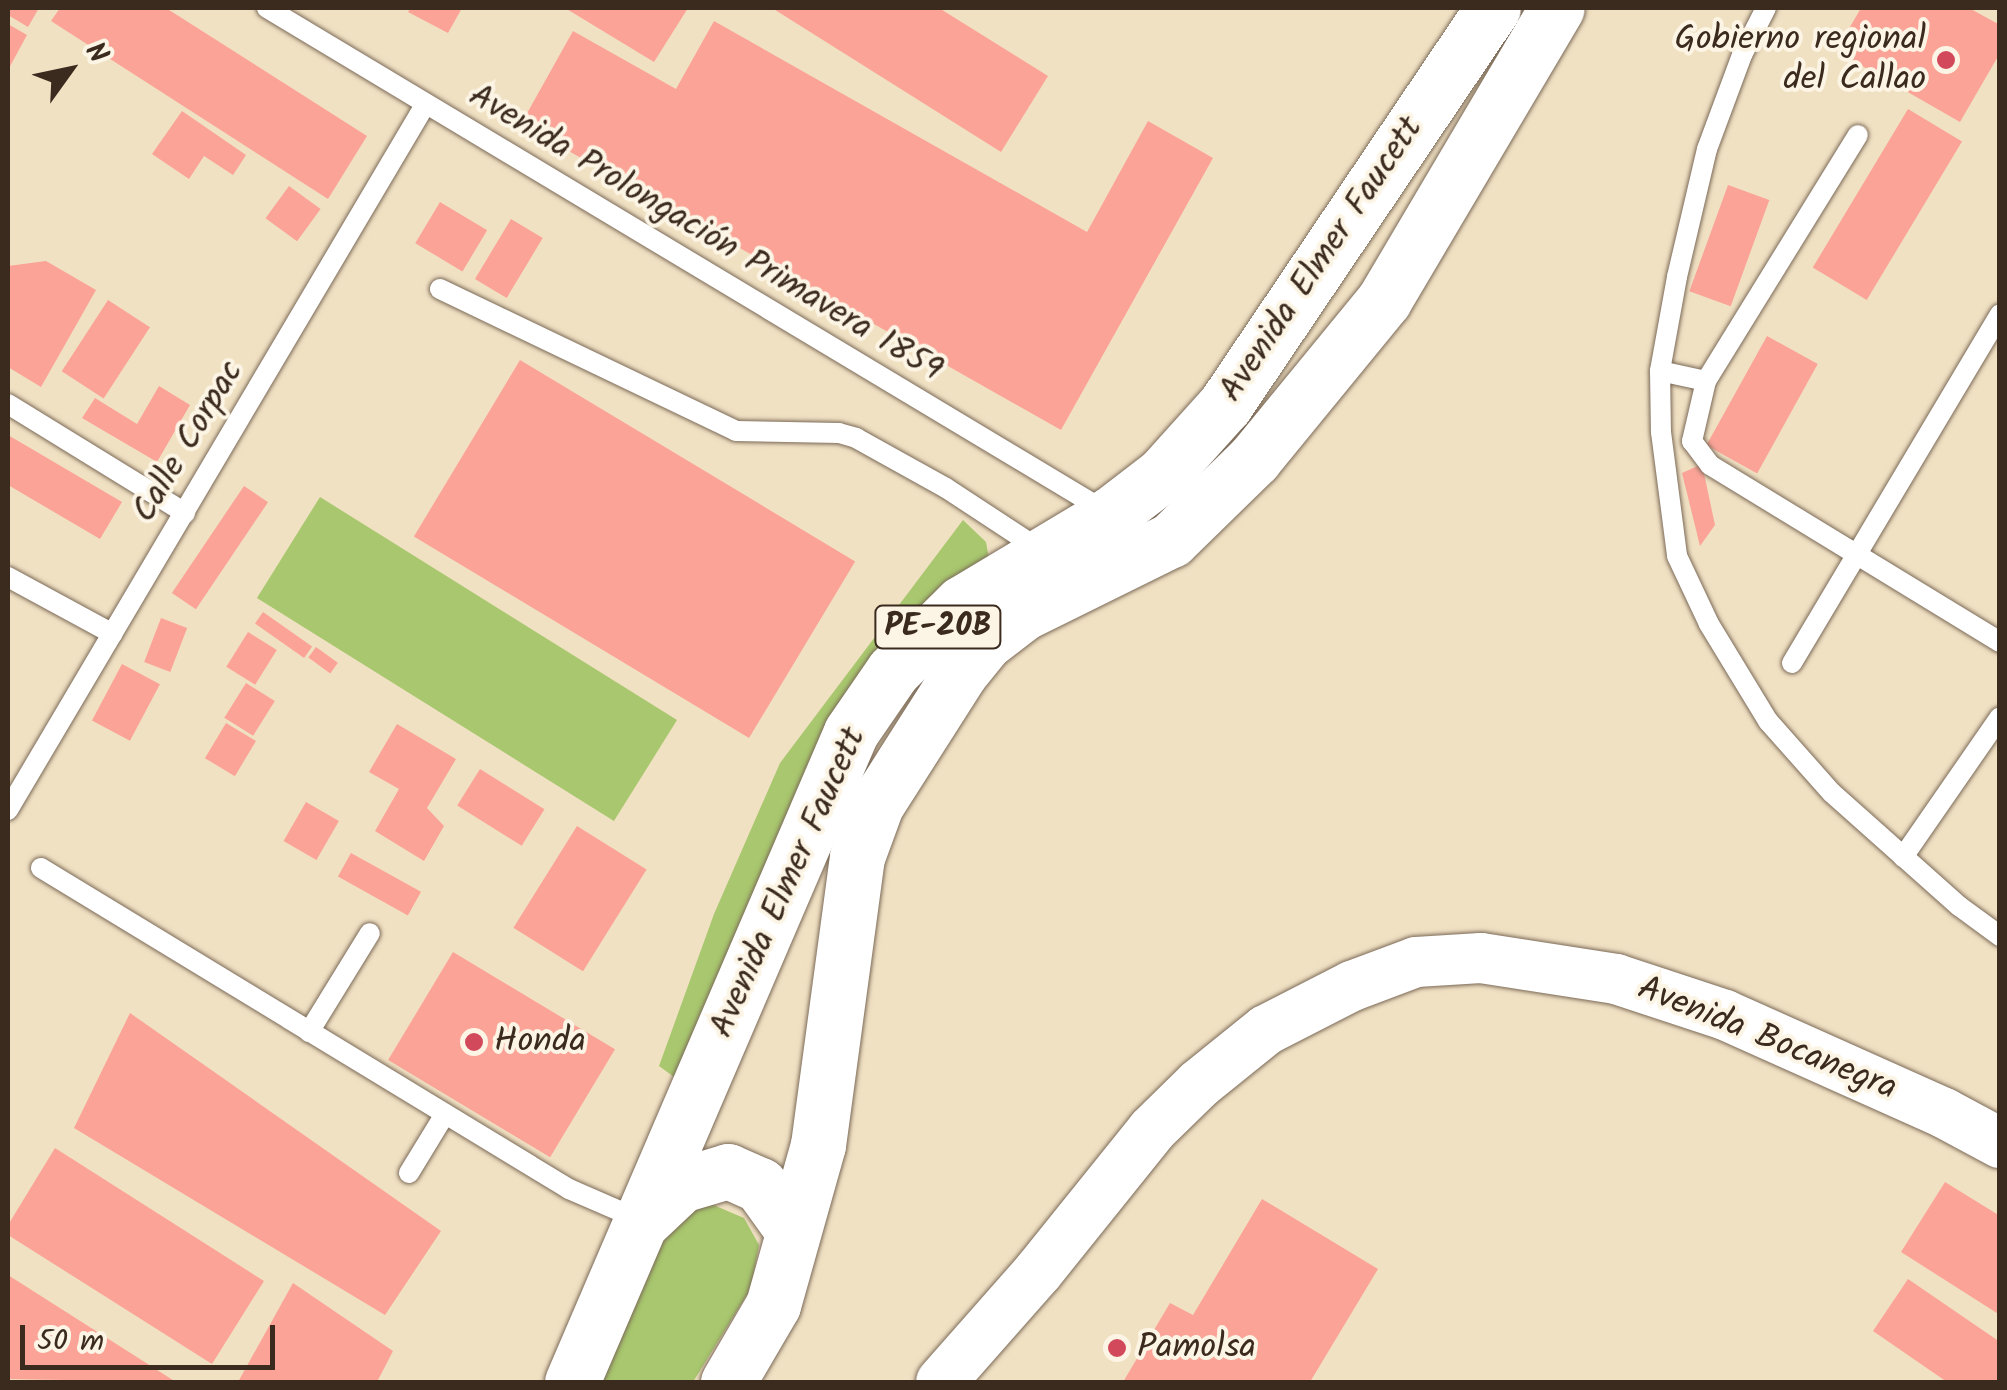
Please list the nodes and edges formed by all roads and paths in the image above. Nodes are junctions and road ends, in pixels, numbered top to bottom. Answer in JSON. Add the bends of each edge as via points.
{"nodes":[{"id":1,"x":267,"y":8,"type":"edge"},
{"id":2,"x":1493,"y":8,"type":"edge"},
{"id":3,"x":1556,"y":8,"type":"edge"},
{"id":4,"x":1766,"y":8,"type":"edge"},
{"id":5,"x":425,"y":105,"type":"junction"},
{"id":6,"x":1858,"y":135,"type":"dead end"},
{"id":7,"x":440,"y":290,"type":"dead end"},
{"id":8,"x":2000,"y":314,"type":"edge"},
{"id":9,"x":1660,"y":371,"type":"junction"},
{"id":10,"x":1706,"y":381,"type":"junction"},
{"id":11,"x":8,"y":404,"type":"edge"},
{"id":12,"x":185,"y":513,"type":"junction"},
{"id":13,"x":1111,"y":514,"type":"junction"},
{"id":14,"x":1044,"y":554,"type":"junction"},
{"id":15,"x":1858,"y":554,"type":"junction"},
{"id":16,"x":8,"y":577,"type":"edge"},
{"id":17,"x":112,"y":634,"type":"junction"},
{"id":18,"x":2000,"y":642,"type":"edge"},
{"id":19,"x":1792,"y":663,"type":"dead end"},
{"id":20,"x":2000,"y":717,"type":"edge"},
{"id":21,"x":8,"y":810,"type":"edge"},
{"id":22,"x":1903,"y":856,"type":"junction"},
{"id":23,"x":40,"y":868,"type":"dead end"},
{"id":24,"x":370,"y":933,"type":"dead end"},
{"id":25,"x":2000,"y":936,"type":"edge"},
{"id":26,"x":309,"y":1032,"type":"junction"},
{"id":27,"x":445,"y":1114,"type":"junction"},
{"id":28,"x":2000,"y":1143,"type":"edge"},
{"id":29,"x":408,"y":1173,"type":"dead end"},
{"id":30,"x":642,"y":1221,"type":"junction"},
{"id":31,"x":793,"y":1231,"type":"junction"},
{"id":32,"x":572,"y":1382,"type":"edge"},
{"id":33,"x":728,"y":1382,"type":"edge"},
{"id":34,"x":941,"y":1382,"type":"edge"}],
"edges":[{"from":1,"to":5,"type":"lane","name":"Avenida Prolongación Primavera 1859"},
{"from":2,"to":13,"type":"highway","name":"Avenida Elmer Faucett","number":"PE-20B","via":[[1225,406],[1163,474]]},
{"from":3,"to":31,"type":"highway","name":"Avenida Elmer Faucett","number":"PE-20B","via":[[1384,300],[1265,445],[1171,540],[1023,613],[986,642],[876,805],[857,857],[818,1145]]},
{"from":4,"to":9,"type":"lane","via":[[1707,148]]},
{"from":5,"to":12,"type":"lane","name":"Calle Corpac"},
{"from":5,"to":13,"type":"lane","name":"Avenida Prolongación Primavera 1859"},
{"from":6,"to":10,"type":"lane"},
{"from":7,"to":14,"type":"lane","via":[[736,431],[856,438],[958,495]]},
{"from":8,"to":15,"type":"lane"},
{"from":9,"to":10,"type":"lane"},
{"from":9,"to":22,"type":"lane","via":[[1660,432],[1677,556],[1709,624],[1768,721],[1832,793]]},
{"from":10,"to":15,"type":"lane","via":[[1692,441],[1697,452]]},
{"from":11,"to":12,"type":"lane"},
{"from":12,"to":17,"type":"lane","name":"Calle Corpac"},
{"from":13,"to":14,"type":"highway","name":"Avenida Elmer Faucett","number":"PE-20B"},
{"from":14,"to":30,"type":"highway","name":"Avenida Elmer Faucett","number":"PE-20B","via":[[962,603],[894,671],[851,732]]},
{"from":15,"to":18,"type":"lane"},
{"from":15,"to":19,"type":"lane"},
{"from":16,"to":17,"type":"lane"},
{"from":17,"to":21,"type":"lane","name":"Calle Corpac"},
{"from":20,"to":22,"type":"lane"},
{"from":22,"to":25,"type":"lane"},
{"from":23,"to":26,"type":"lane"},
{"from":24,"to":26,"type":"lane"},
{"from":26,"to":27,"type":"lane"},
{"from":27,"to":29,"type":"lane"},
{"from":27,"to":30,"type":"lane","via":[[569,1189]]},
{"from":28,"to":34,"type":"street","name":"Avenida Bocanegra","via":[[1724,1015],[1616,978],[1481,958],[1416,962],[1266,1030],[1199,1084],[1152,1130]]},
{"from":30,"to":31,"type":"highway","via":[[681,1186],[728,1171],[760,1185]]},
{"from":30,"to":32,"type":"highway","name":"Avenida Elmer Faucett","number":"PE-20B"},
{"from":31,"to":33,"type":"highway","name":"Avenida Elmer Faucett","number":"PE-20B","via":[[773,1305]]}]}
